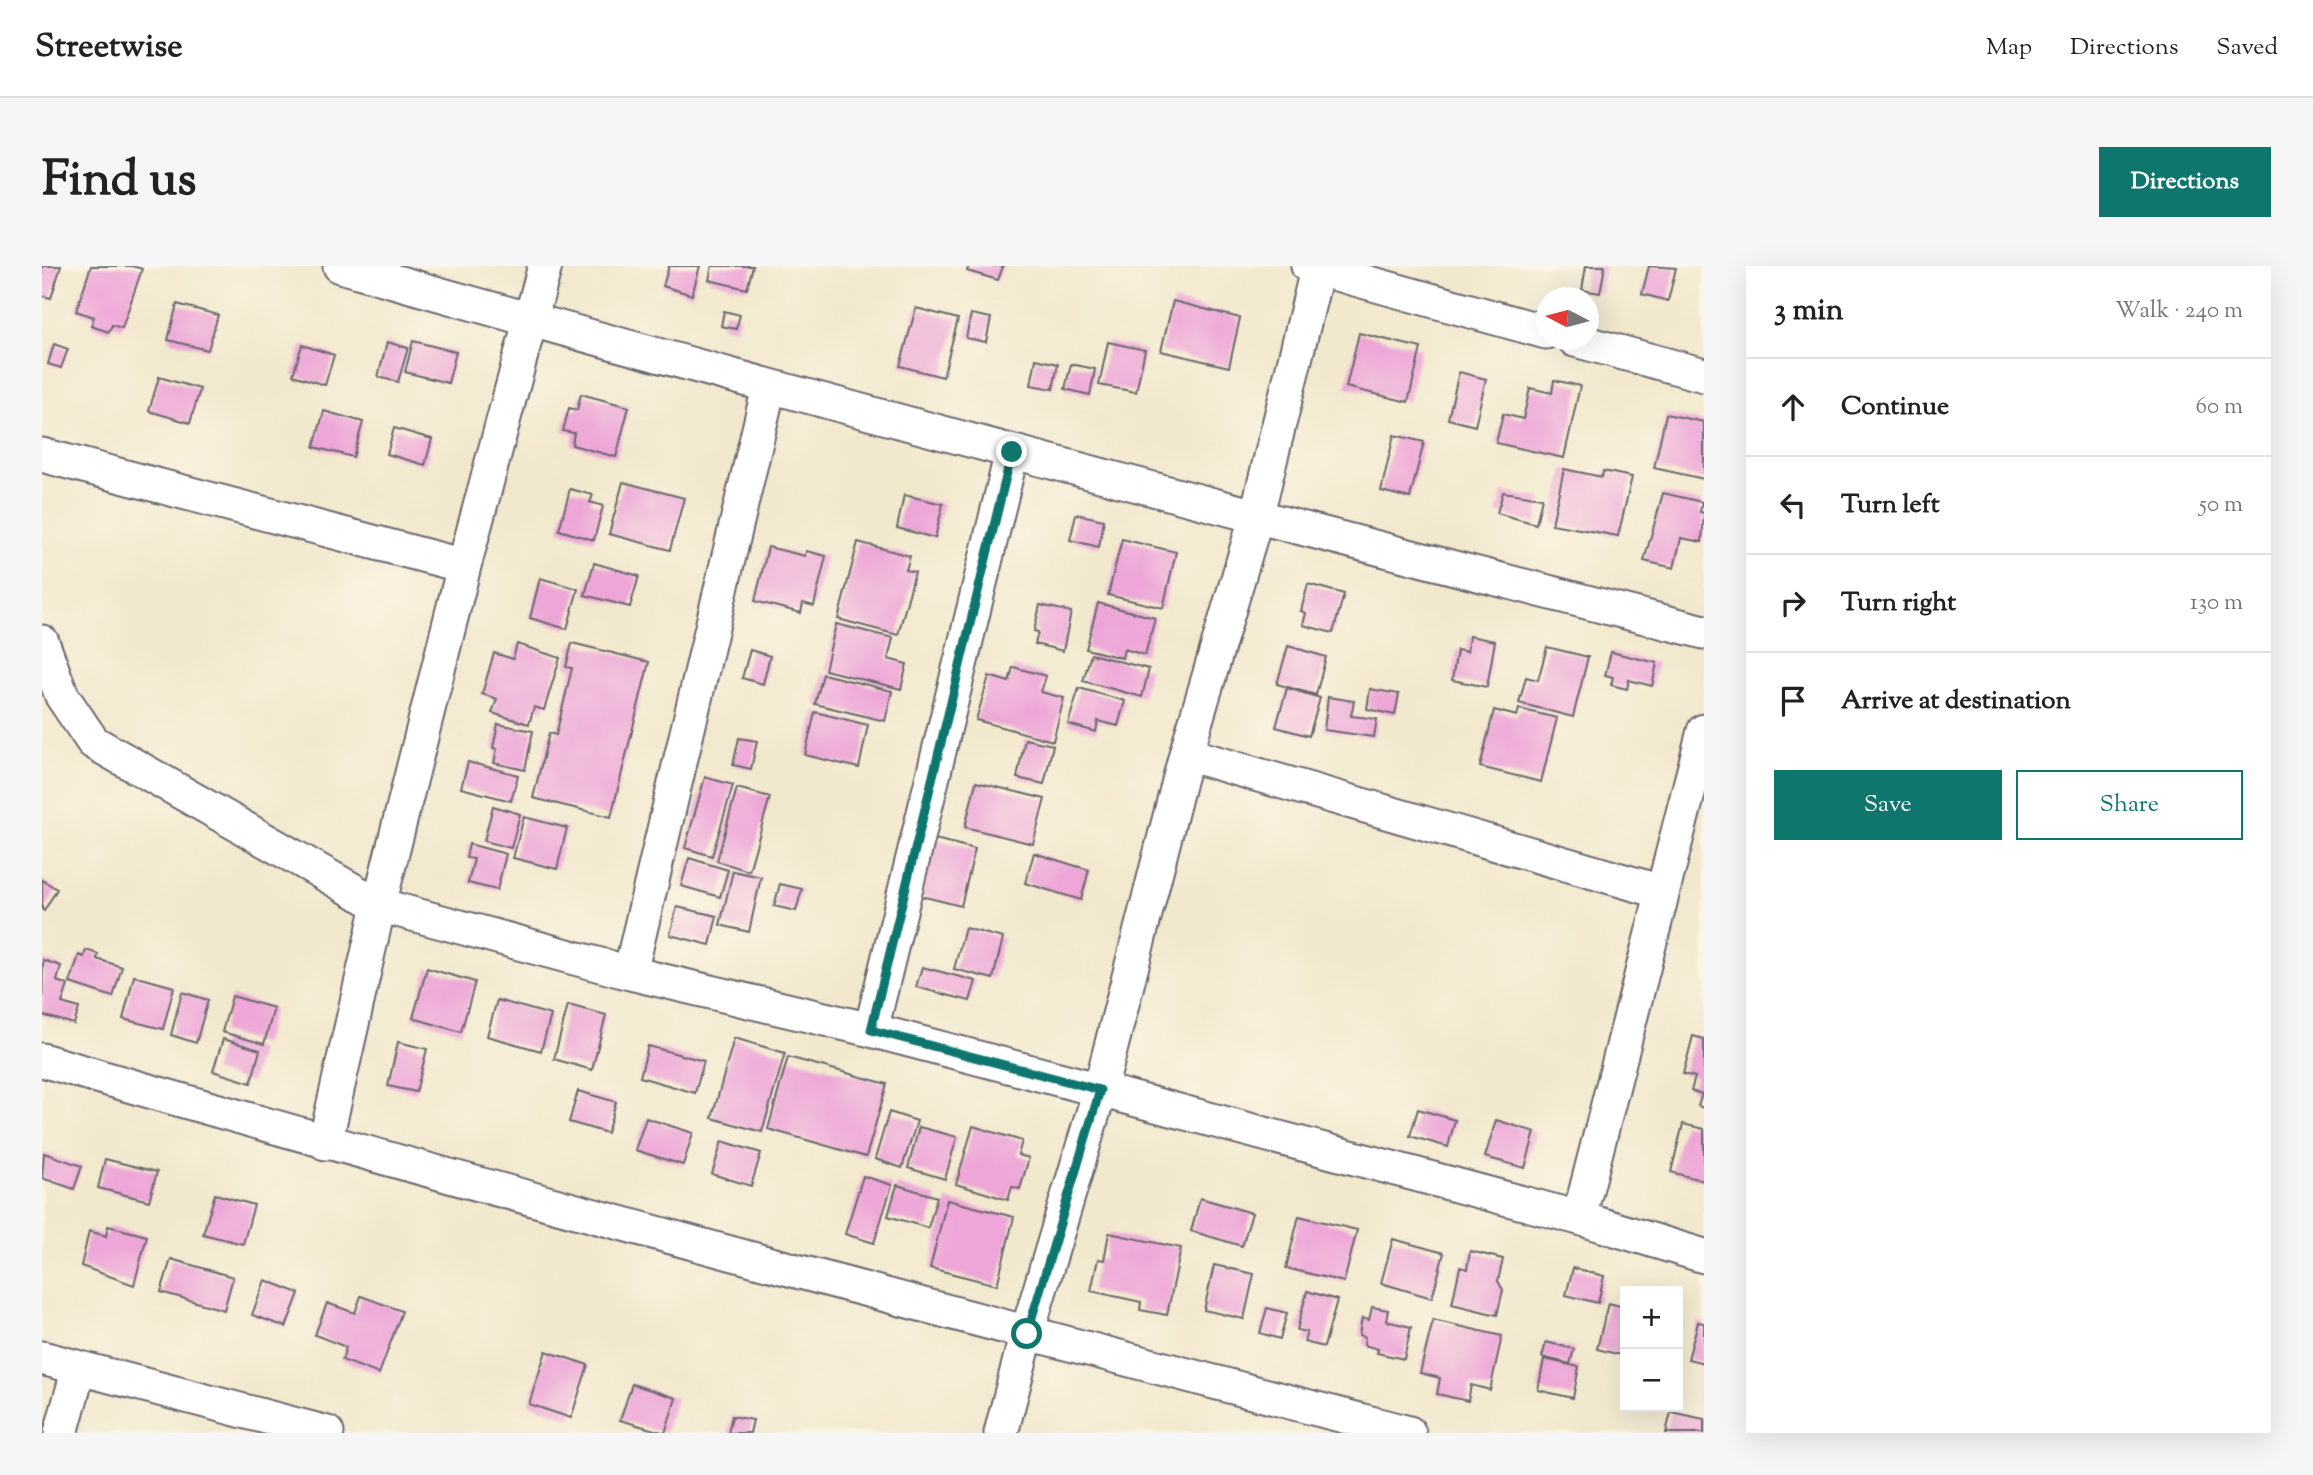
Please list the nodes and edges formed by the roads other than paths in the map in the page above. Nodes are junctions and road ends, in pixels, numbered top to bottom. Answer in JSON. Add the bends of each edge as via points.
{"nodes":[{"id":1,"x":340,"y":266,"type":"edge"},
{"id":2,"x":545,"y":266,"type":"edge"},
{"id":3,"x":1314,"y":267,"type":"edge"},
{"id":4,"x":531,"y":320,"type":"junction"},
{"id":5,"x":1536,"y":329,"type":"edge"},
{"id":6,"x":1599,"y":347,"type":"edge"},
{"id":7,"x":1704,"y":375,"type":"edge"},
{"id":8,"x":769,"y":387,"type":"junction"},
{"id":9,"x":1012,"y":452,"type":"junction"},
{"id":10,"x":42,"y":455,"type":"edge"},
{"id":11,"x":1256,"y":518,"type":"junction"},
{"id":12,"x":464,"y":566,"type":"junction"},
{"id":13,"x":1704,"y":632,"type":"edge"},
{"id":14,"x":42,"y":642,"type":"edge"},
{"id":15,"x":1704,"y":731,"type":"edge"},
{"id":16,"x":1186,"y":754,"type":"junction"},
{"id":17,"x":1662,"y":892,"type":"junction"},
{"id":18,"x":379,"y":905,"type":"junction"},
{"id":19,"x":630,"y":973,"type":"junction"},
{"id":20,"x":871,"y":1030,"type":"junction"},
{"id":21,"x":42,"y":1060,"type":"edge"},
{"id":22,"x":1100,"y":1090,"type":"junction"},
{"id":23,"x":325,"y":1143,"type":"junction"},
{"id":24,"x":1580,"y":1217,"type":"junction"},
{"id":25,"x":1704,"y":1256,"type":"edge"},
{"id":26,"x":1027,"y":1334,"type":"junction"},
{"id":27,"x":42,"y":1358,"type":"edge"},
{"id":28,"x":79,"y":1368,"type":"junction"},
{"id":29,"x":318,"y":1432,"type":"edge"},
{"id":30,"x":61,"y":1433,"type":"edge"},
{"id":31,"x":1001,"y":1433,"type":"edge"},
{"id":32,"x":1409,"y":1433,"type":"edge"}],
"edges":[{"from":1,"to":4,"type":"street"},
{"from":2,"to":4,"type":"street"},
{"from":3,"to":5,"type":"street"},
{"from":3,"to":11,"type":"street"},
{"from":4,"to":8,"type":"street"},
{"from":4,"to":12,"type":"street"},
{"from":6,"to":7,"type":"street"},
{"from":8,"to":9,"type":"street"},
{"from":8,"to":19,"type":"street"},
{"from":9,"to":11,"type":"street"},
{"from":9,"to":20,"type":"street"},
{"from":10,"to":12,"type":"street"},
{"from":11,"to":13,"type":"street"},
{"from":11,"to":16,"type":"street"},
{"from":12,"to":18,"type":"street"},
{"from":14,"to":18,"type":"street","via":[[62,696],[93,742]]},
{"from":15,"to":17,"type":"street"},
{"from":16,"to":17,"type":"street"},
{"from":16,"to":22,"type":"street"},
{"from":17,"to":24,"type":"street"},
{"from":18,"to":19,"type":"street"},
{"from":18,"to":23,"type":"street"},
{"from":19,"to":20,"type":"street"},
{"from":20,"to":22,"type":"street"},
{"from":21,"to":23,"type":"street"},
{"from":22,"to":24,"type":"street"},
{"from":22,"to":26,"type":"street"},
{"from":23,"to":26,"type":"street"},
{"from":24,"to":25,"type":"street"},
{"from":26,"to":31,"type":"street"},
{"from":26,"to":32,"type":"street"},
{"from":27,"to":28,"type":"street"},
{"from":28,"to":29,"type":"street"},
{"from":28,"to":30,"type":"street"}]}
